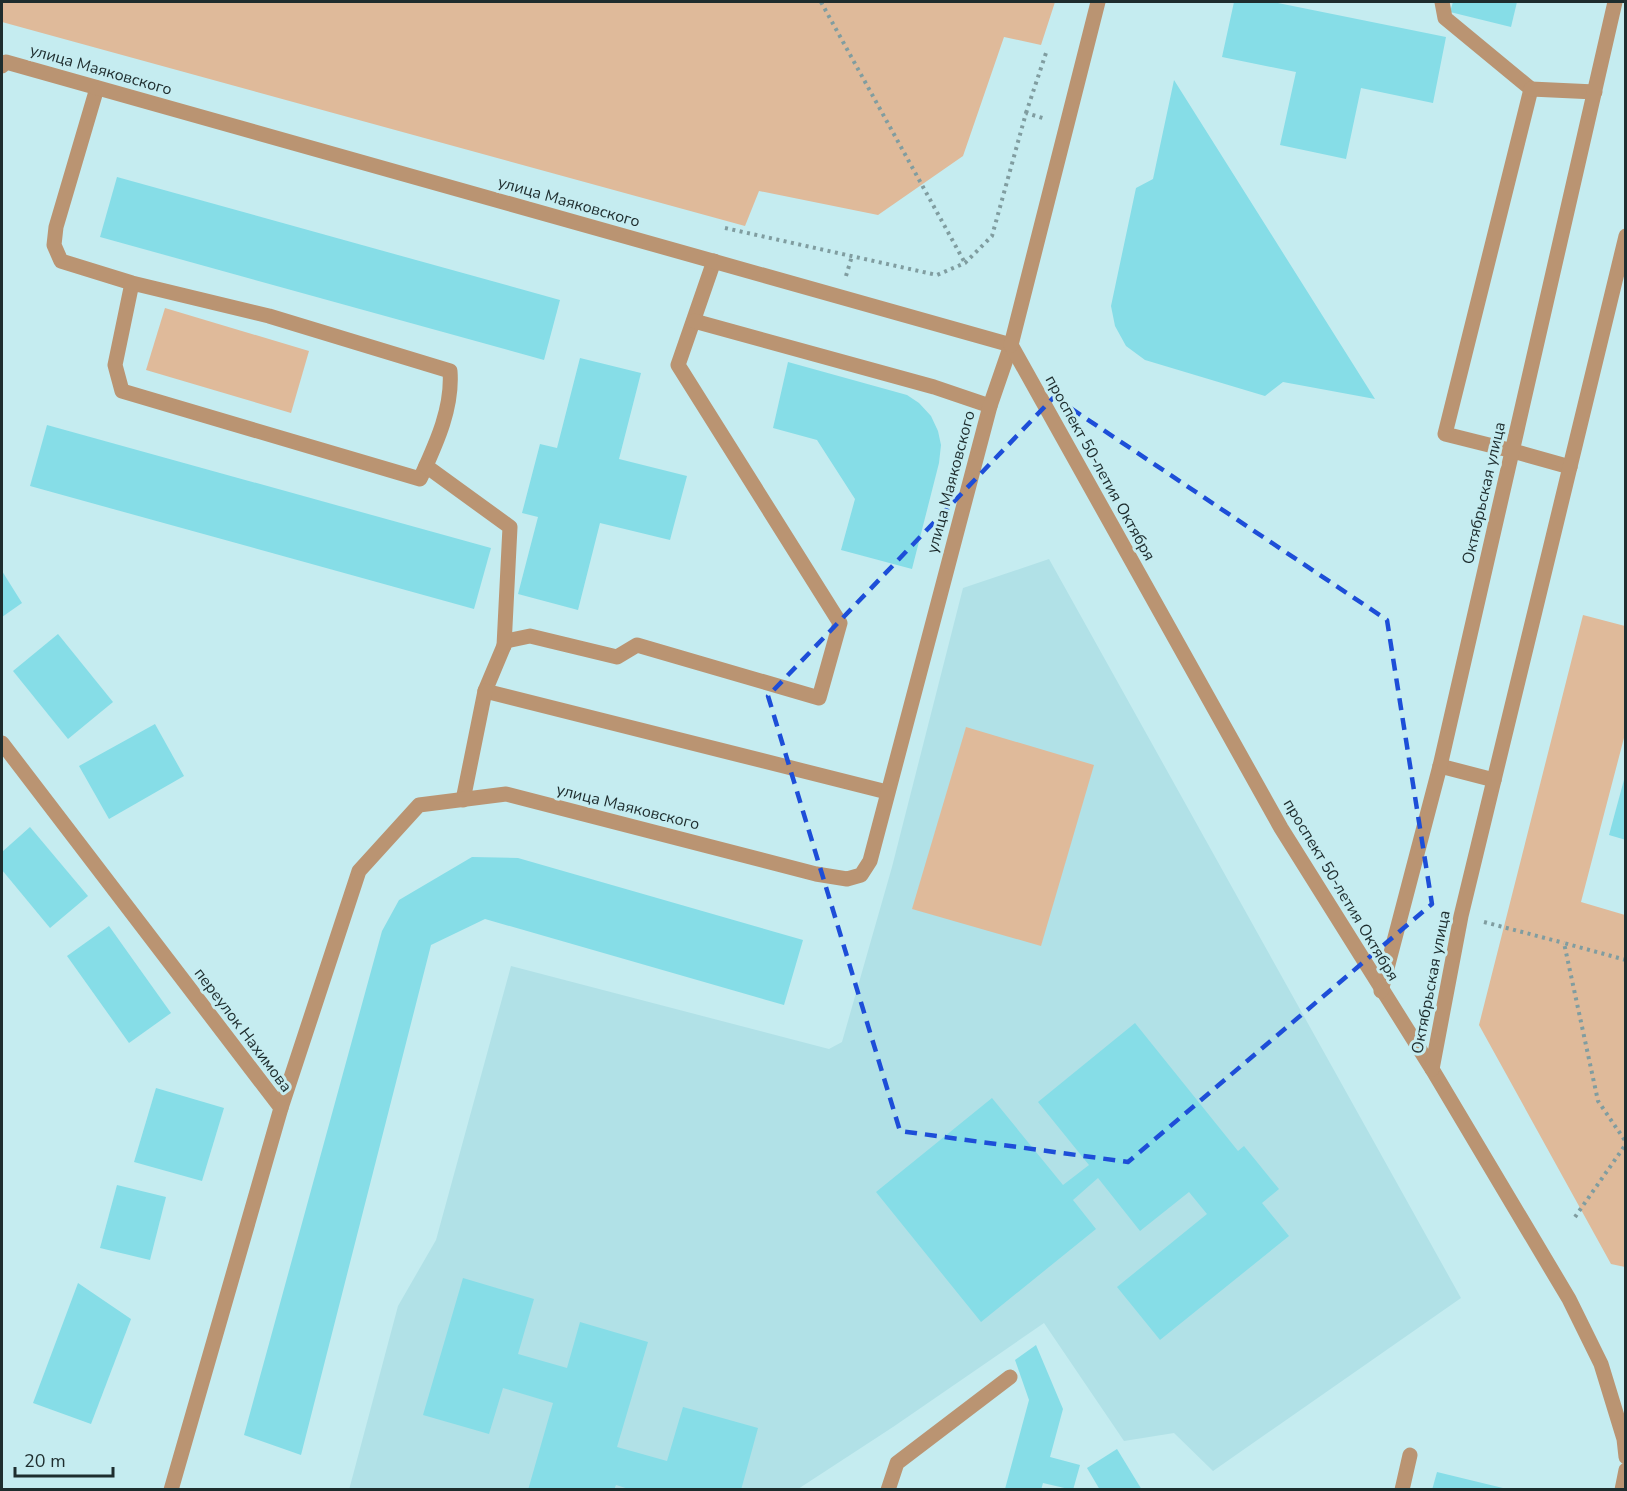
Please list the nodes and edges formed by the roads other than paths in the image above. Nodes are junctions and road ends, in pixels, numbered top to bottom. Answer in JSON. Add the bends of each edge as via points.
{"nodes":[{"id":1,"x":1098,"y":2,"type":"edge"},
{"id":2,"x":1442,"y":2,"type":"edge"},
{"id":3,"x":1615,"y":2,"type":"edge"},
{"id":4,"x":3,"y":63,"type":"edge"},
{"id":5,"x":97,"y":88,"type":"junction"},
{"id":6,"x":1531,"y":89,"type":"junction"},
{"id":7,"x":1595,"y":92,"type":"junction"},
{"id":8,"x":1626,"y":236,"type":"edge"},
{"id":9,"x":714,"y":261,"type":"junction"},
{"id":10,"x":132,"y":284,"type":"junction"},
{"id":11,"x":694,"y":321,"type":"junction"},
{"id":12,"x":1011,"y":345,"type":"junction"},
{"id":13,"x":990,"y":406,"type":"junction"},
{"id":14,"x":1512,"y":451,"type":"junction"},
{"id":15,"x":426,"y":466,"type":"junction"},
{"id":16,"x":1570,"y":467,"type":"junction"},
{"id":17,"x":504,"y":646,"type":"junction"},
{"id":18,"x":485,"y":691,"type":"junction"},
{"id":19,"x":2,"y":744,"type":"edge"},
{"id":20,"x":1440,"y":766,"type":"junction"},
{"id":21,"x":1494,"y":780,"type":"junction"},
{"id":22,"x":887,"y":792,"type":"junction"},
{"id":23,"x":463,"y":800,"type":"junction"},
{"id":24,"x":1381,"y":991,"type":"junction"},
{"id":25,"x":1432,"y":1069,"type":"junction"},
{"id":26,"x":281,"y":1108,"type":"junction"},
{"id":27,"x":1010,"y":1377,"type":"dead end"},
{"id":28,"x":1625,"y":1439,"type":"edge"},
{"id":29,"x":1410,"y":1455,"type":"dead end"},
{"id":30,"x":1626,"y":1457,"type":"edge"},
{"id":31,"x":1626,"y":1470,"type":"edge"},
{"id":32,"x":171,"y":1490,"type":"edge"},
{"id":33,"x":888,"y":1490,"type":"edge"},
{"id":34,"x":1402,"y":1490,"type":"edge"},
{"id":35,"x":1622,"y":1490,"type":"edge"}],
"edges":[{"from":1,"to":12,"type":"street"},
{"from":2,"to":6,"type":"street","via":[[1445,18]]},
{"from":3,"to":7,"type":"street","name":"Октябрьская улица"},
{"from":4,"to":5,"type":"street","name":"улица Маяковского"},
{"from":5,"to":9,"type":"street","name":"улица Маяковского"},
{"from":5,"to":10,"type":"street","via":[[54,245],[61,261]]},
{"from":6,"to":7,"type":"street"},
{"from":6,"to":14,"type":"street","via":[[1445,434]]},
{"from":7,"to":14,"type":"street","name":"Октябрьская улица"},
{"from":8,"to":16,"type":"street","name":"Октябрьская улица"},
{"from":9,"to":11,"type":"street"},
{"from":9,"to":12,"type":"street","name":"улица Маяковского"},
{"from":10,"to":15,"type":"street","via":[[269,316],[450,371],[451,387],[438,442]]},
{"from":10,"to":15,"type":"street","via":[[115,365],[122,391],[420,479]]},
{"from":11,"to":13,"type":"street"},
{"from":11,"to":17,"type":"street","via":[[678,365],[840,623],[819,698],[637,645],[618,657],[530,636],[506,641]]},
{"from":12,"to":13,"type":"street","name":"улица Маяковского"},
{"from":12,"to":24,"type":"street","name":"проспект 50-летия Октября","via":[[1281,828]]},
{"from":13,"to":22,"type":"street","name":"улица Маяковского"},
{"from":14,"to":16,"type":"street"},
{"from":14,"to":20,"type":"street","name":"Октябрьская улица"},
{"from":15,"to":17,"type":"street","via":[[510,527]]},
{"from":16,"to":21,"type":"street","name":"Октябрьская улица"},
{"from":17,"to":18,"type":"street"},
{"from":18,"to":22,"type":"street"},
{"from":18,"to":23,"type":"street"},
{"from":19,"to":26,"type":"street","name":"переулок Нахимова"},
{"from":20,"to":21,"type":"street"},
{"from":20,"to":24,"type":"street","name":"Октябрьская улица"},
{"from":21,"to":25,"type":"street","name":"Октябрьская улица","via":[[1461,916]]},
{"from":22,"to":23,"type":"street","name":"улица Маяковского","via":[[870,861],[861,875],[846,879],[506,794]]},
{"from":23,"to":26,"type":"street","name":"улица Маяковского","via":[[419,805],[359,871]]},
{"from":24,"to":25,"type":"street","name":"проспект 50-летия Октября"},
{"from":25,"to":28,"type":"street","name":"проспект 50-летия Октября","via":[[1569,1299],[1601,1364]]},
{"from":26,"to":32,"type":"street","name":"переулок Нахимова"},
{"from":27,"to":33,"type":"street","via":[[897,1462]]},
{"from":28,"to":30,"type":"street","name":"проспект 50-летия Октября"},
{"from":29,"to":34,"type":"street"},
{"from":31,"to":35,"type":"street"}]}
